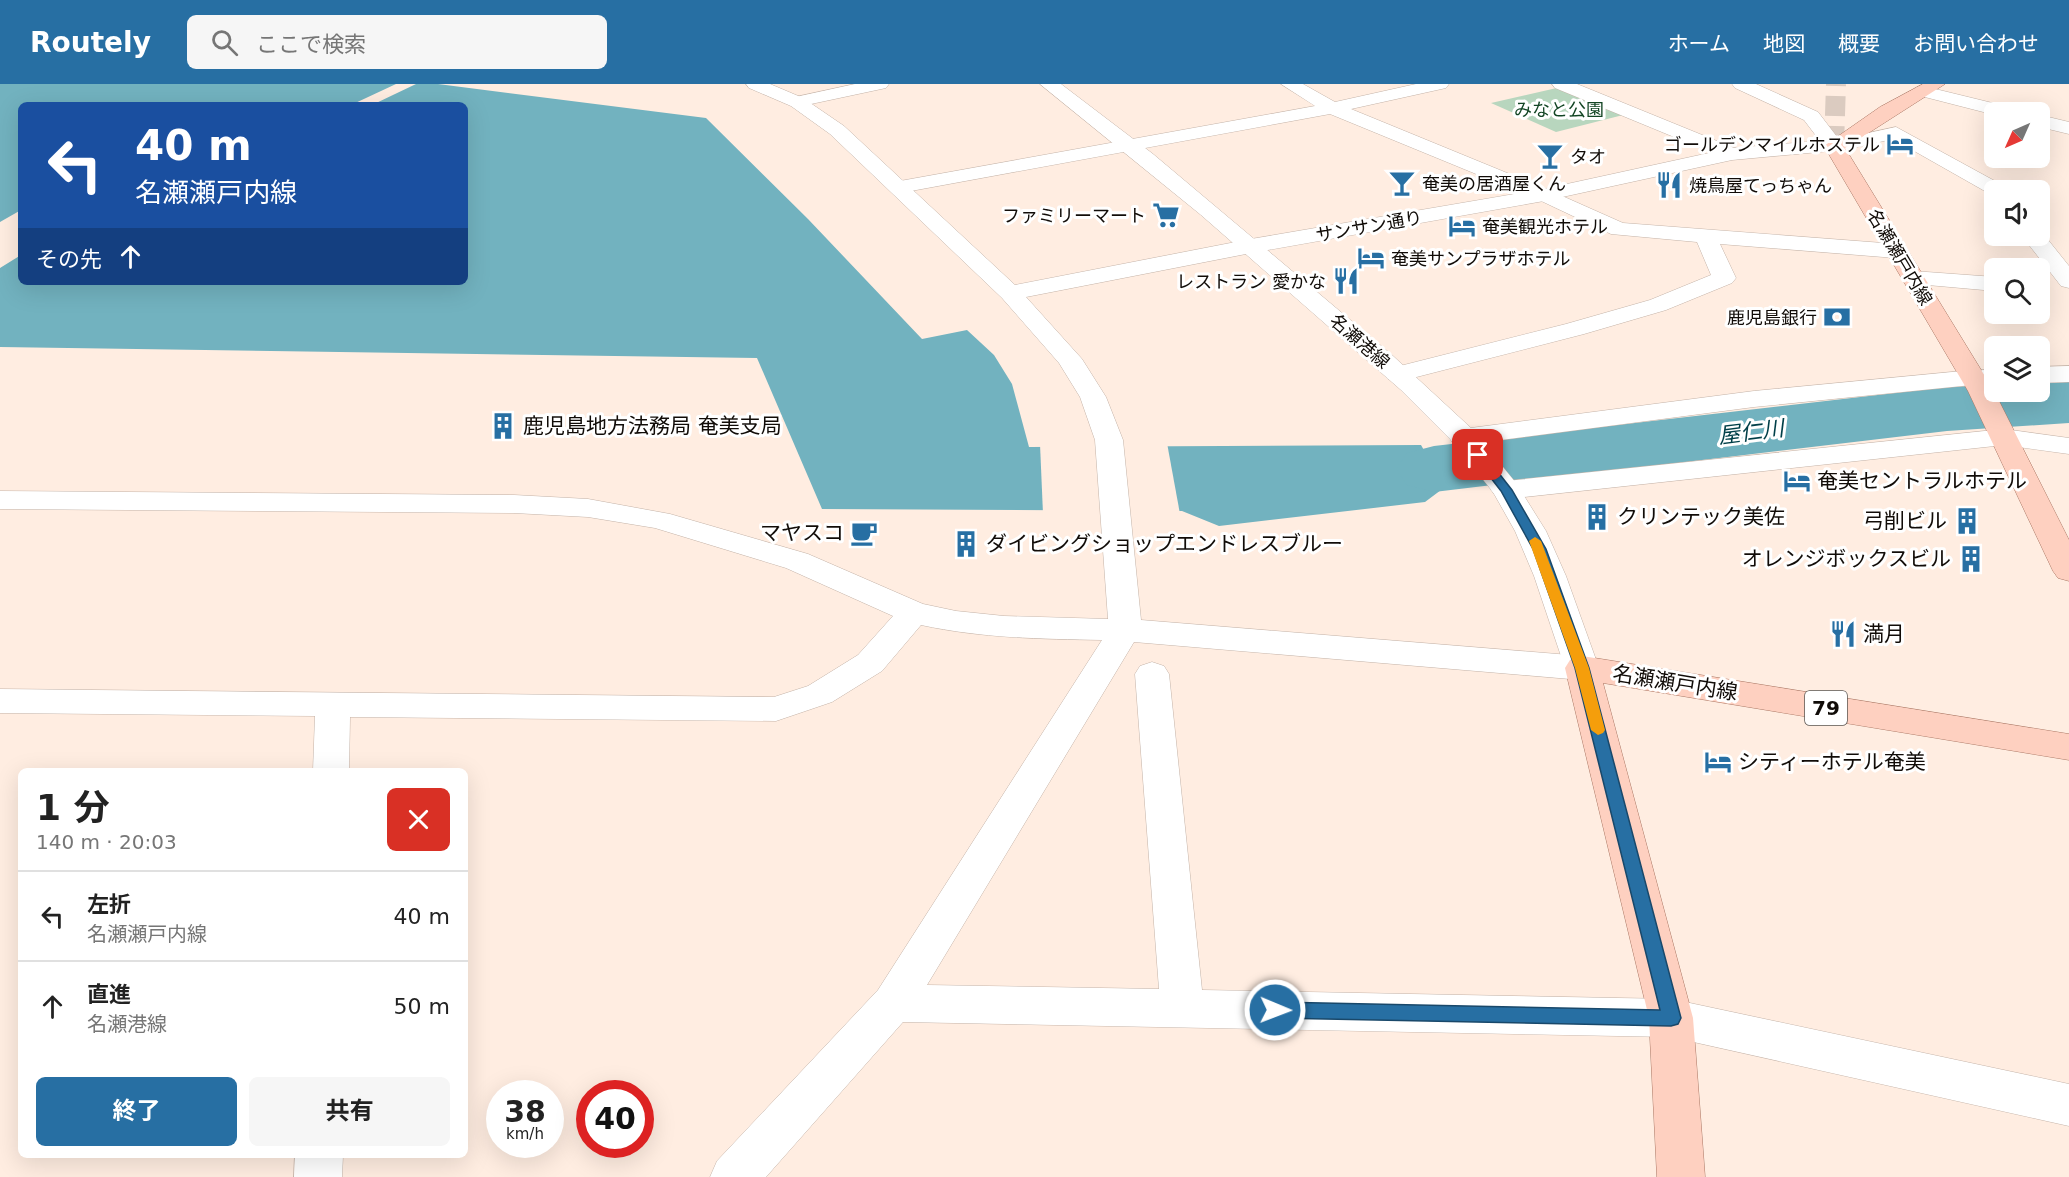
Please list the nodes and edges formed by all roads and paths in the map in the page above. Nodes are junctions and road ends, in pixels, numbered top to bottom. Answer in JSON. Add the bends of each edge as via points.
{"nodes":[{"id":1,"x":755,"y":84,"type":"edge"},
{"id":2,"x":880,"y":84,"type":"edge"},
{"id":3,"x":1049,"y":84,"type":"edge"},
{"id":4,"x":1290,"y":84,"type":"edge"},
{"id":5,"x":1440,"y":84,"type":"edge"},
{"id":6,"x":1561,"y":84,"type":"edge"},
{"id":7,"x":1742,"y":84,"type":"edge"},
{"id":8,"x":1930,"y":88,"type":"edge"},
{"id":9,"x":797,"y":102,"type":"junction"},
{"id":10,"x":1984,"y":105,"type":"edge"},
{"id":11,"x":1332,"y":108,"type":"junction"},
{"id":12,"x":2050,"y":124,"type":"edge"},
{"id":13,"x":2069,"y":129,"type":"edge"},
{"id":14,"x":1130,"y":143,"type":"junction"},
{"id":15,"x":1834,"y":146,"type":"junction"},
{"id":16,"x":1732,"y":154,"type":"junction"},
{"id":17,"x":1984,"y":183,"type":"edge"},
{"id":18,"x":900,"y":187,"type":"junction"},
{"id":19,"x":1544,"y":195,"type":"junction"},
{"id":20,"x":1705,"y":236,"type":"junction"},
{"id":21,"x":1251,"y":246,"type":"junction"},
{"id":22,"x":2039,"y":246,"type":"edge"},
{"id":23,"x":1896,"y":251,"type":"junction"},
{"id":24,"x":1913,"y":278,"type":"junction"},
{"id":25,"x":1984,"y":283,"type":"edge"},
{"id":26,"x":2062,"y":286,"type":"edge"},
{"id":27,"x":1010,"y":293,"type":"junction"},
{"id":28,"x":1397,"y":374,"type":"junction"},
{"id":29,"x":2069,"y":374,"type":"edge"},
{"id":30,"x":2050,"y":375,"type":"edge"},
{"id":31,"x":1983,"y":382,"type":"edge"},
{"id":32,"x":2002,"y":433,"type":"junction"},
{"id":33,"x":1466,"y":440,"type":"junction"},
{"id":34,"x":2069,"y":446,"type":"edge"},
{"id":35,"x":1503,"y":485,"type":"junction"},
{"id":36,"x":0,"y":500,"type":"edge"},
{"id":37,"x":2060,"y":537,"type":"edge"},
{"id":38,"x":2069,"y":571,"type":"edge"},
{"id":39,"x":914,"y":613,"type":"junction"},
{"id":40,"x":1125,"y":630,"type":"junction"},
{"id":41,"x":1582,"y":668,"type":"junction"},
{"id":42,"x":1152,"y":674,"type":"dead end"},
{"id":43,"x":0,"y":701,"type":"edge"},
{"id":44,"x":333,"y":704,"type":"junction"},
{"id":45,"x":2069,"y":747,"type":"edge"},
{"id":46,"x":331,"y":768,"type":"edge"},
{"id":47,"x":893,"y":1003,"type":"junction"},
{"id":48,"x":1182,"y":1008,"type":"junction"},
{"id":49,"x":1671,"y":1018,"type":"junction"},
{"id":50,"x":2069,"y":1105,"type":"edge"},
{"id":51,"x":319,"y":1158,"type":"edge"},
{"id":52,"x":318,"y":1177,"type":"edge"},
{"id":53,"x":734,"y":1177,"type":"edge"},
{"id":54,"x":1681,"y":1177,"type":"edge"}],
"edges":[{"from":1,"to":9,"type":"street"},
{"from":2,"to":9,"type":"street"},
{"from":3,"to":14,"type":"street","name":"名瀬港線"},
{"from":4,"to":11,"type":"street"},
{"from":5,"to":11,"type":"street"},
{"from":6,"to":16,"type":"street"},
{"from":7,"to":15,"type":"street","via":[[1811,117]]},
{"from":8,"to":10,"type":"street"},
{"from":8,"to":15,"type":"main road"},
{"from":9,"to":18,"type":"street","via":[[837,130]]},
{"from":11,"to":14,"type":"street"},
{"from":11,"to":19,"type":"street"},
{"from":12,"to":13,"type":"street"},
{"from":14,"to":18,"type":"street"},
{"from":14,"to":21,"type":"street","name":"名瀬港線"},
{"from":15,"to":16,"type":"street","name":"サンサン通り"},
{"from":15,"to":17,"type":"street","name":"サンサン通り","via":[[1896,133]]},
{"from":15,"to":23,"type":"main road","name":"名瀬瀬戸内線"},
{"from":16,"to":19,"type":"street","name":"サンサン通り"},
{"from":18,"to":27,"type":"street"},
{"from":19,"to":20,"type":"street","via":[[1619,229]]},
{"from":19,"to":21,"type":"street","name":"サンサン通り"},
{"from":20,"to":23,"type":"street"},
{"from":20,"to":28,"type":"street","via":[[1724,278],[1658,305]]},
{"from":21,"to":27,"type":"street","name":"サンサン通り"},
{"from":21,"to":28,"type":"street","name":"名瀬港線"},
{"from":22,"to":26,"type":"street"},
{"from":23,"to":24,"type":"main road","name":"名瀬瀬戸内線"},
{"from":24,"to":25,"type":"street"},
{"from":24,"to":31,"type":"main road","name":"名瀬瀬戸内線"},
{"from":27,"to":40,"type":"street","via":[[1069,359],[1093,397],[1109,440]]},
{"from":28,"to":33,"type":"street","name":"名瀬港線"},
{"from":29,"to":30,"type":"street"},
{"from":31,"to":32,"type":"main road","name":"名瀬瀬戸内線"},
{"from":31,"to":33,"type":"street","via":[[1754,399]]},
{"from":32,"to":34,"type":"street"},
{"from":32,"to":35,"type":"street"},
{"from":32,"to":37,"type":"main road","name":"名瀬瀬戸内線"},
{"from":33,"to":35,"type":"street","name":"名瀬港線"},
{"from":35,"to":41,"type":"street","name":"名瀬港線","via":[[1540,549]]},
{"from":36,"to":39,"type":"street","via":[[588,508],[659,520],[797,561]]},
{"from":37,"to":38,"type":"main road","name":"名瀬瀬戸内線"},
{"from":39,"to":40,"type":"street","via":[[1004,627]]},
{"from":39,"to":44,"type":"street","via":[[870,663],[820,694],[776,709]]},
{"from":40,"to":41,"type":"street"},
{"from":40,"to":47,"type":"street"},
{"from":41,"to":45,"type":"main road","name":"名瀬瀬戸内線","number":"79"},
{"from":41,"to":49,"type":"main road","name":"名瀬瀬戸内線"},
{"from":42,"to":48,"type":"street"},
{"from":43,"to":44,"type":"street"},
{"from":44,"to":46,"type":"street"},
{"from":47,"to":48,"type":"street"},
{"from":47,"to":53,"type":"street"},
{"from":48,"to":49,"type":"street"},
{"from":49,"to":50,"type":"street"},
{"from":49,"to":54,"type":"main road","name":"名瀬瀬戸内線"},
{"from":51,"to":52,"type":"street"}]}
